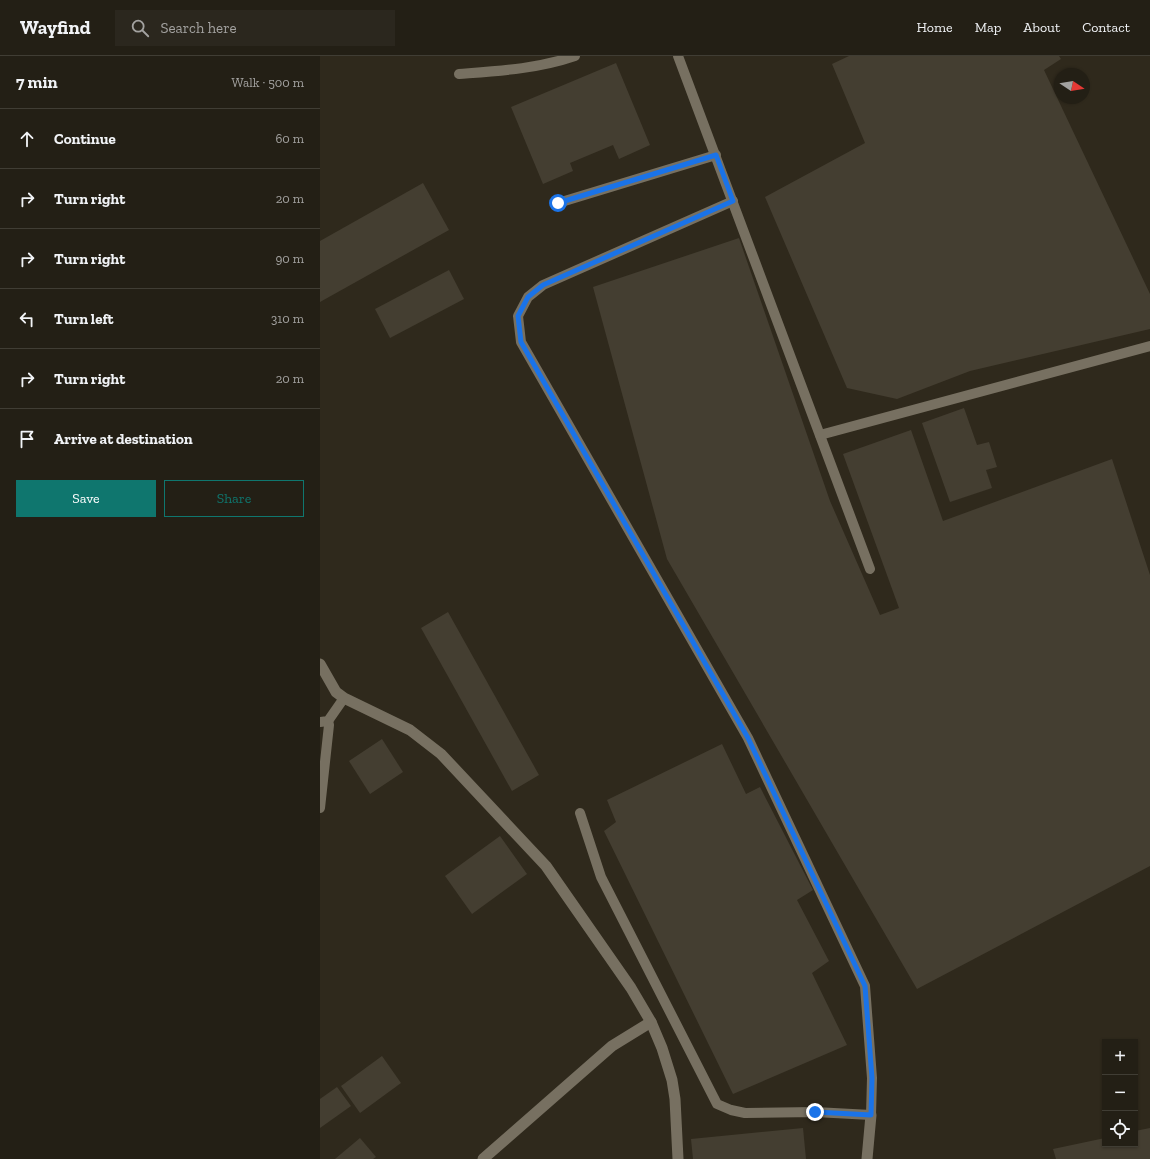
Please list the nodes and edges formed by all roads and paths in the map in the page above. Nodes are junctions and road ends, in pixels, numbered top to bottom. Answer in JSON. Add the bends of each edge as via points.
{"nodes":[{"id":1,"x":575,"y":56,"type":"edge"},
{"id":2,"x":678,"y":56,"type":"edge"},
{"id":3,"x":459,"y":74,"type":"dead end"},
{"id":4,"x":716,"y":155,"type":"junction"},
{"id":5,"x":733,"y":201,"type":"junction"},
{"id":6,"x":558,"y":203,"type":"dead end"},
{"id":7,"x":1150,"y":346,"type":"edge"},
{"id":8,"x":820,"y":435,"type":"junction"},
{"id":9,"x":870,"y":569,"type":"dead end"},
{"id":10,"x":320,"y":664,"type":"edge"},
{"id":11,"x":344,"y":698,"type":"junction"},
{"id":12,"x":324,"y":722,"type":"edge"},
{"id":13,"x":320,"y":808,"type":"edge"},
{"id":14,"x":580,"y":814,"type":"dead end"},
{"id":15,"x":651,"y":1022,"type":"junction"},
{"id":16,"x":871,"y":1115,"type":"junction"},
{"id":17,"x":483,"y":1159,"type":"edge"},
{"id":18,"x":678,"y":1159,"type":"edge"},
{"id":19,"x":867,"y":1159,"type":"edge"}],
"edges":[{"from":1,"to":3,"type":"lane","via":[[512,70]]},
{"from":2,"to":4,"type":"lane"},
{"from":4,"to":5,"type":"lane"},
{"from":4,"to":6,"type":"lane"},
{"from":5,"to":8,"type":"lane"},
{"from":5,"to":16,"type":"lane","via":[[543,285],[528,297],[518,316],[521,342],[748,738],[865,986],[872,1078]]},
{"from":7,"to":8,"type":"lane"},
{"from":8,"to":9,"type":"lane"},
{"from":10,"to":11,"type":"street","via":[[336,692]]},
{"from":11,"to":12,"type":"lane"},
{"from":11,"to":15,"type":"street","via":[[410,730],[447,760],[546,866],[631,988]]},
{"from":12,"to":13,"type":"lane","via":[[329,726]]},
{"from":14,"to":16,"type":"lane","via":[[601,877],[716,1104],[745,1113],[815,1112]]},
{"from":15,"to":17,"type":"street","via":[[612,1046]]},
{"from":15,"to":18,"type":"street","via":[[672,1080]]},
{"from":16,"to":19,"type":"street"}]}
